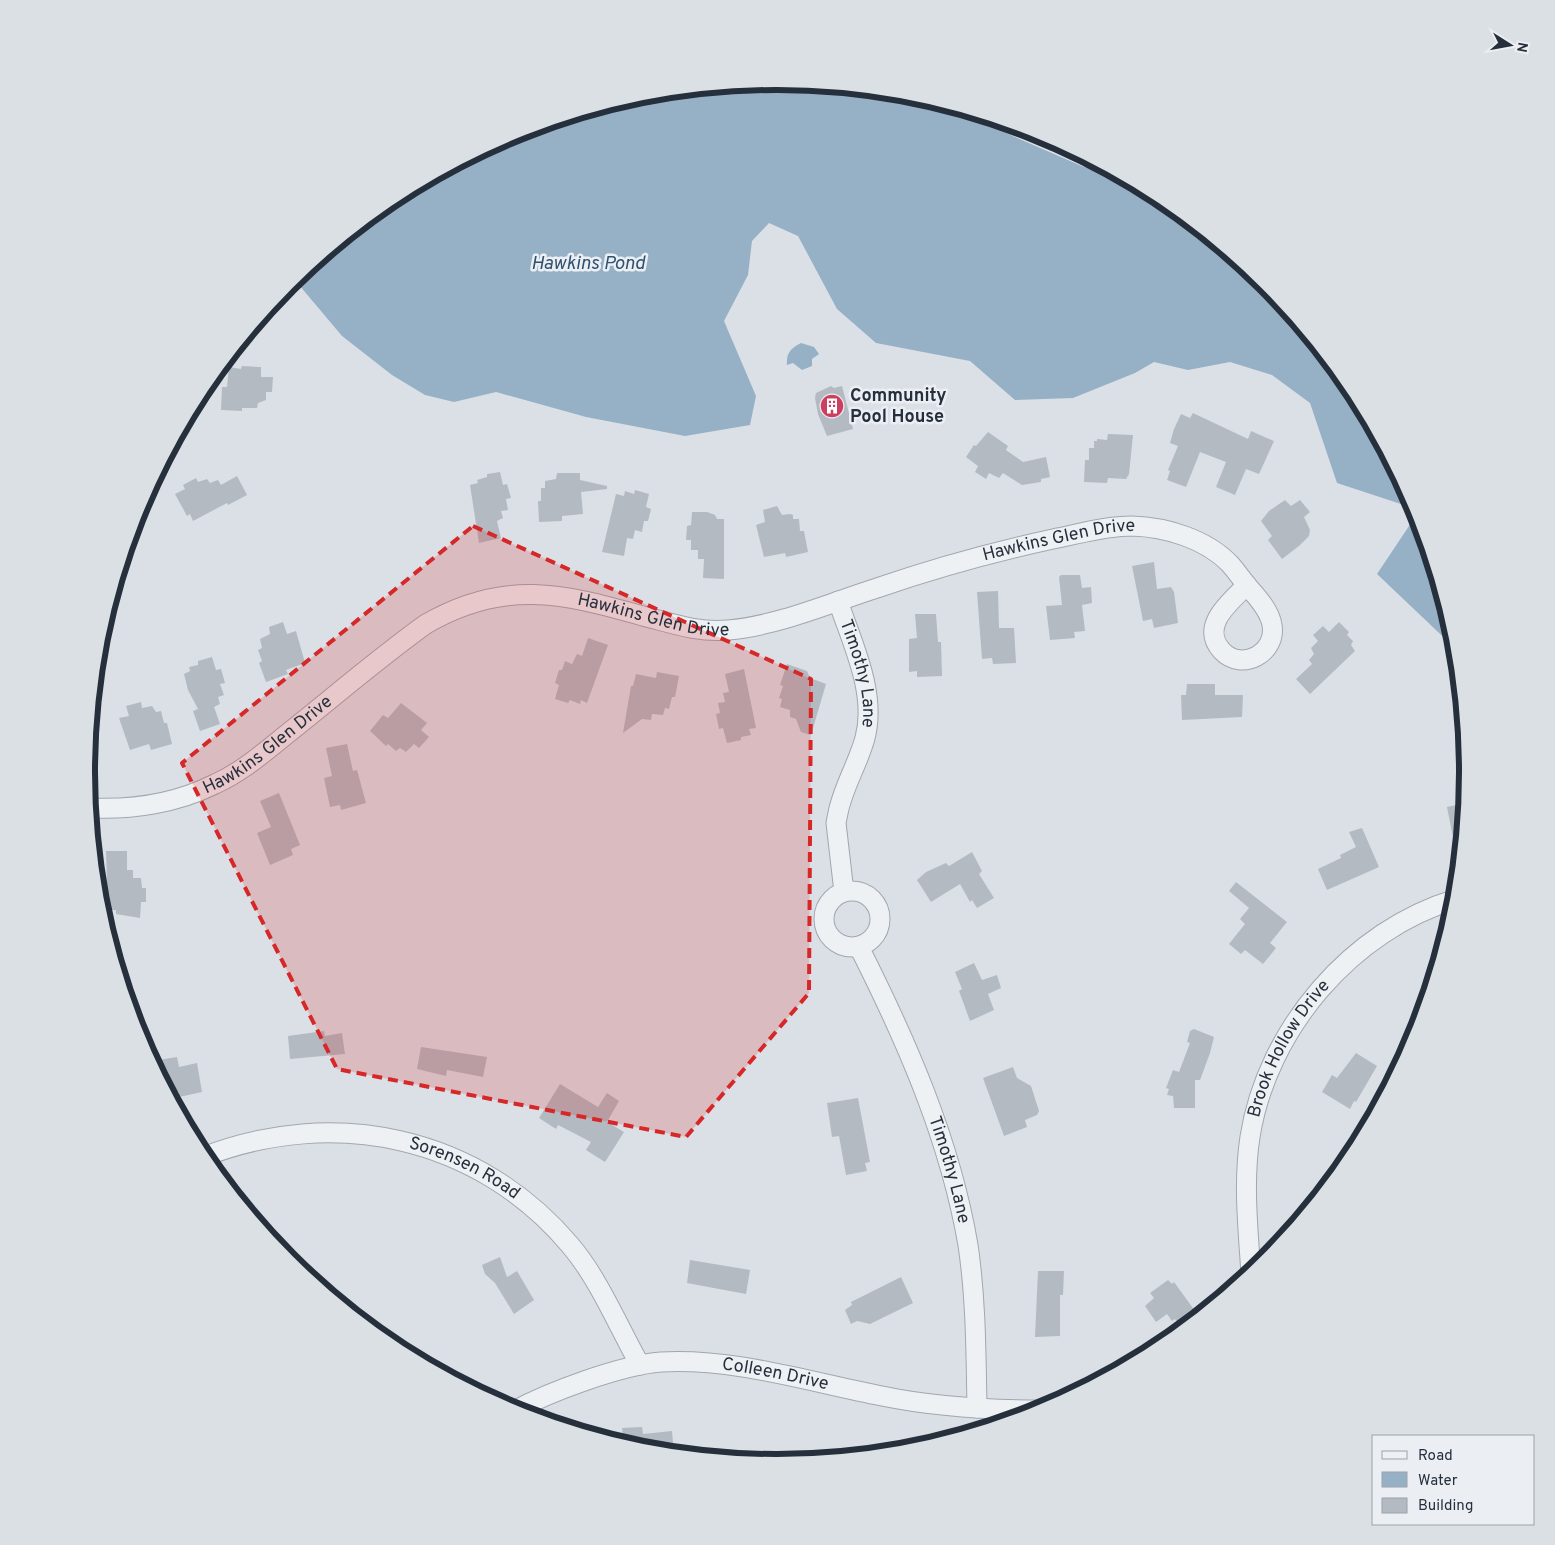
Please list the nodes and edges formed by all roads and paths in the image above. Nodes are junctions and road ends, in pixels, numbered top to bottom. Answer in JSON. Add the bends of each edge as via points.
{"nodes":[{"id":1,"x":1247,"y":585,"type":"dead end"},
{"id":2,"x":838,"y":601,"type":"junction"},
{"id":3,"x":96,"y":808,"type":"edge"},
{"id":4,"x":844,"y":892,"type":"junction"},
{"id":5,"x":1448,"y":902,"type":"edge"},
{"id":6,"x":858,"y":947,"type":"junction"},
{"id":7,"x":212,"y":1154,"type":"edge"},
{"id":8,"x":1251,"y":1264,"type":"edge"},
{"id":9,"x":640,"y":1365,"type":"junction"},
{"id":10,"x":524,"y":1406,"type":"edge"},
{"id":11,"x":977,"y":1408,"type":"junction"},
{"id":12,"x":1022,"y":1409,"type":"edge"}],
"edges":[{"from":1,"to":2,"type":"street","name":"Hawkins Glen Drive","via":[[1230,564],[1205,545],[1159,529],[1130,526],[1100,529],[943,566]]},
{"from":2,"to":3,"type":"street","name":"Hawkins Glen Drive","via":[[753,626],[714,631],[557,595],[516,594],[477,601],[451,610],[420,629],[258,757],[223,780],[157,803]]},
{"from":2,"to":4,"type":"street","name":"Timothy Lane","via":[[862,674],[868,711],[865,737],[836,823]]},
{"from":4,"to":6,"type":"street","via":[[826,906],[825,929],[836,943]]},
{"from":4,"to":6,"type":"street","via":[[863,893],[871,898],[878,910],[877,933]]},
{"from":5,"to":8,"type":"street","name":"Brook Hollow Drive","via":[[1410,918],[1376,938],[1345,963],[1313,999],[1274,1060],[1259,1098],[1250,1137],[1247,1179]]},
{"from":6,"to":11,"type":"street","name":"Timothy Lane","via":[[888,1005],[922,1086],[943,1143],[958,1198],[972,1276]]},
{"from":7,"to":9,"type":"street","name":"Sorensen Road","via":[[252,1141],[342,1131],[406,1142],[470,1165],[526,1202],[572,1246]]},
{"from":9,"to":10,"type":"street","name":"Colleen Drive","via":[[564,1388]]},
{"from":9,"to":11,"type":"street","name":"Colleen Drive","via":[[700,1363],[740,1368],[896,1399]]},
{"from":11,"to":12,"type":"street","name":"Colleen Drive"}]}
